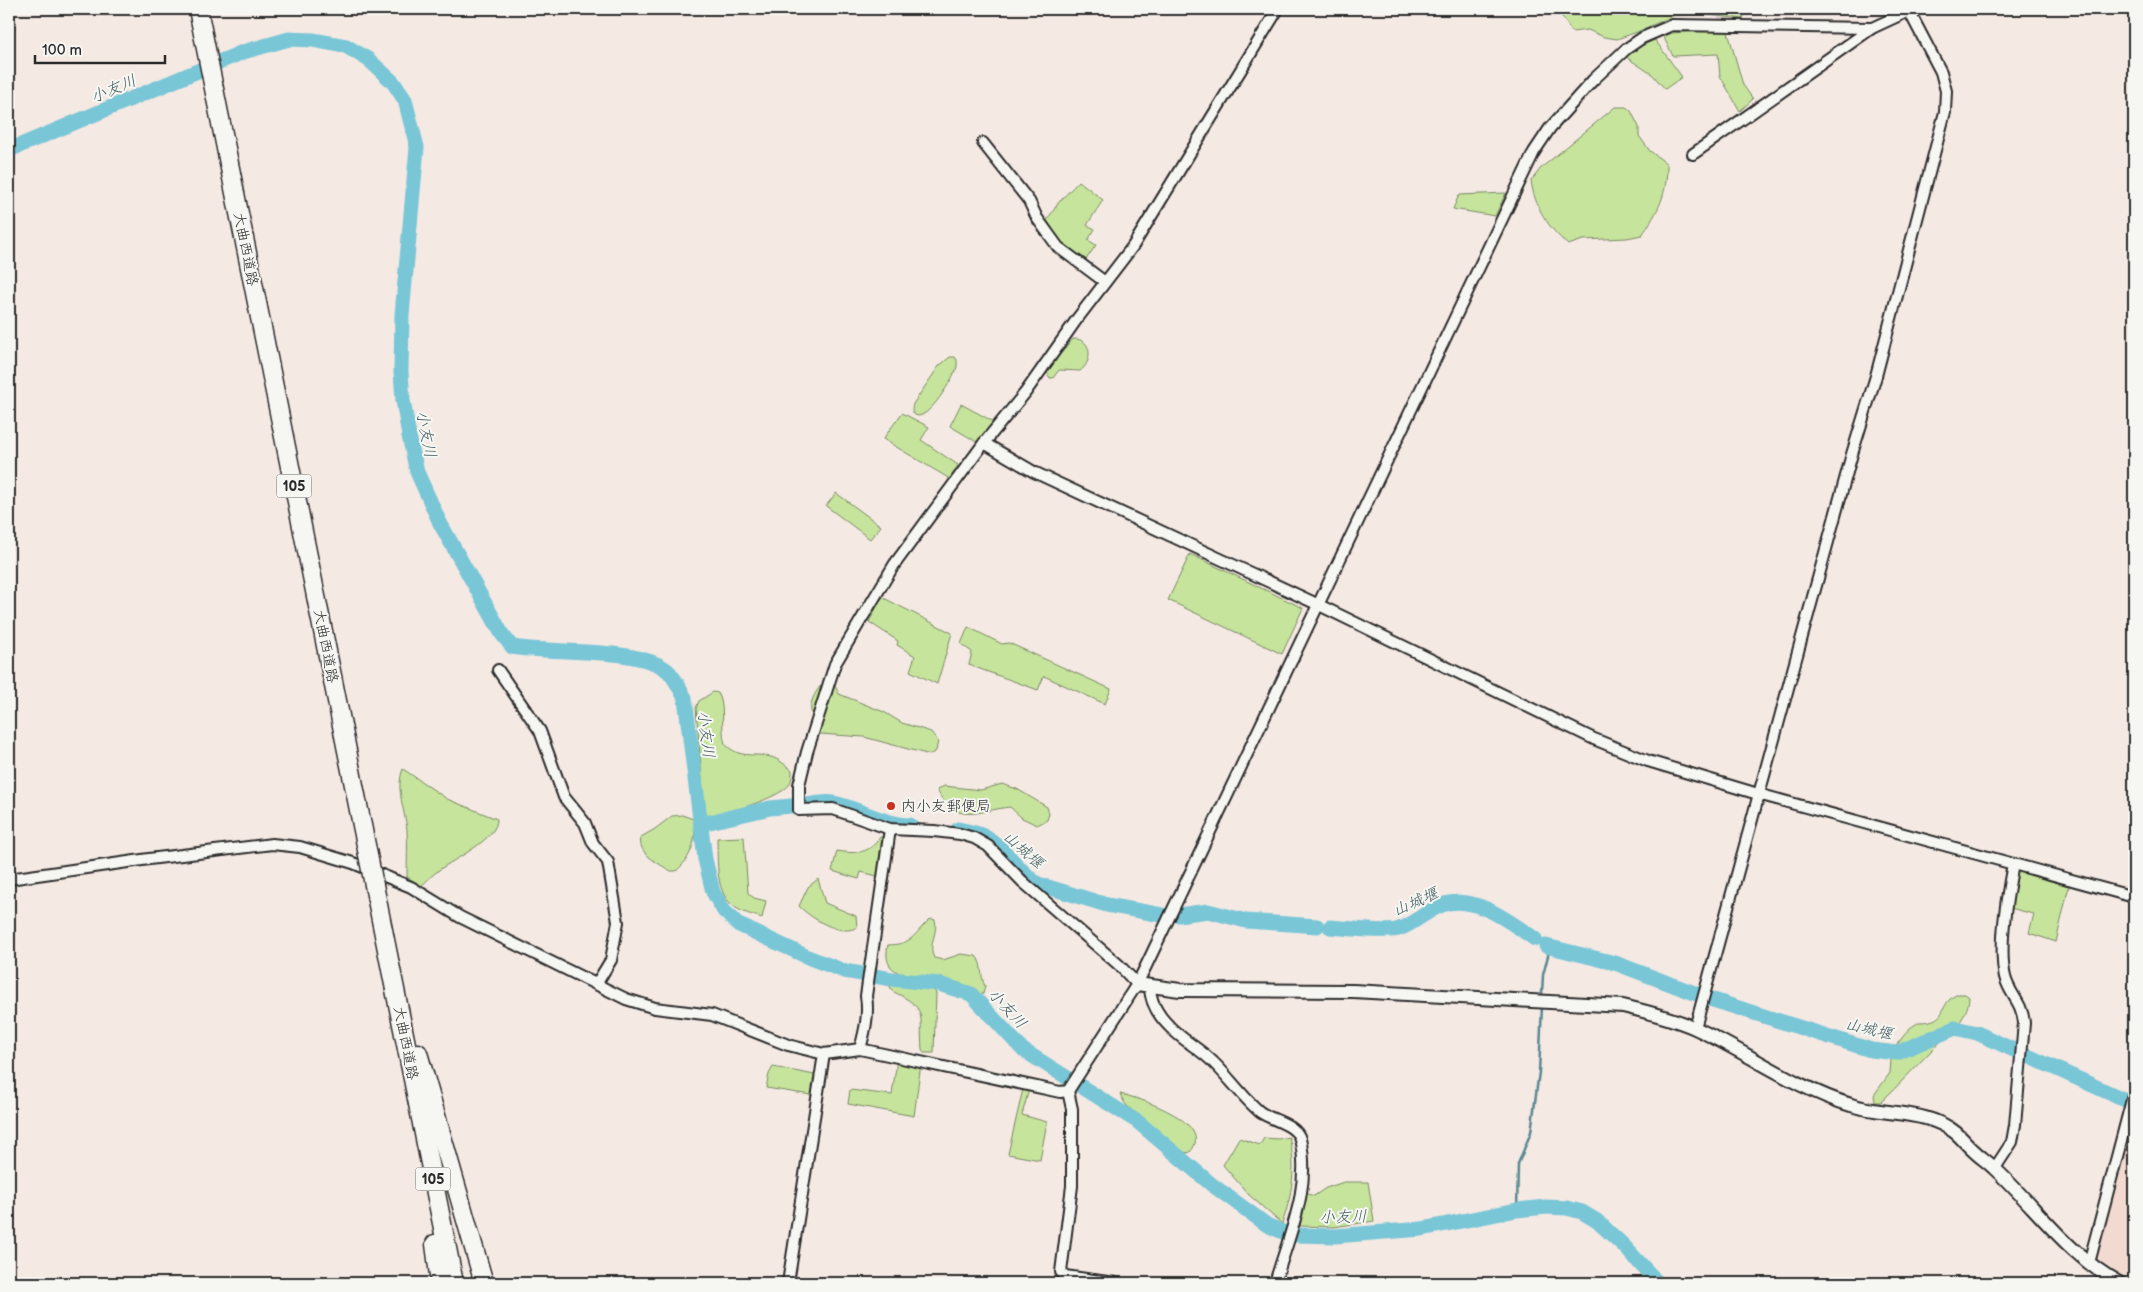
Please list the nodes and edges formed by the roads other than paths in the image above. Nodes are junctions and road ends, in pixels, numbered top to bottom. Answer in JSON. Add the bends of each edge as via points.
{"nodes":[{"id":1,"x":1278,"y":9,"type":"edge"},
{"id":2,"x":1910,"y":10,"type":"edge"},
{"id":3,"x":199,"y":11,"type":"edge"},
{"id":4,"x":1872,"y":28,"type":"junction"},
{"id":5,"x":983,"y":144,"type":"dead end"},
{"id":6,"x":1693,"y":154,"type":"dead end"},
{"id":7,"x":1105,"y":282,"type":"junction"},
{"id":8,"x":984,"y":443,"type":"junction"},
{"id":9,"x":1319,"y":605,"type":"junction"},
{"id":10,"x":498,"y":670,"type":"dead end"},
{"id":11,"x":1758,"y":794,"type":"junction"},
{"id":12,"x":890,"y":829,"type":"junction"},
{"id":13,"x":2013,"y":864,"type":"junction"},
{"id":14,"x":9,"y":879,"type":"edge"},
{"id":15,"x":2134,"y":897,"type":"edge"},
{"id":16,"x":383,"y":930,"type":"junction"},
{"id":17,"x":597,"y":983,"type":"junction"},
{"id":18,"x":1136,"y":984,"type":"junction"},
{"id":19,"x":1150,"y":986,"type":"junction"},
{"id":20,"x":1695,"y":1028,"type":"junction"},
{"id":21,"x":860,"y":1049,"type":"junction"},
{"id":22,"x":824,"y":1054,"type":"junction"},
{"id":23,"x":412,"y":1074,"type":"junction"},
{"id":24,"x":1068,"y":1092,"type":"junction"},
{"id":25,"x":2134,"y":1092,"type":"edge"},
{"id":26,"x":1994,"y":1168,"type":"junction"},
{"id":27,"x":2089,"y":1263,"type":"junction"},
{"id":28,"x":440,"y":1283,"type":"edge"},
{"id":29,"x":454,"y":1283,"type":"edge"},
{"id":30,"x":484,"y":1283,"type":"edge"},
{"id":31,"x":788,"y":1283,"type":"edge"},
{"id":32,"x":1115,"y":1283,"type":"edge"},
{"id":33,"x":1275,"y":1283,"type":"edge"},
{"id":34,"x":2119,"y":1283,"type":"edge"}],
"edges":[{"from":1,"to":7,"type":"street","via":[[1133,246]]},
{"from":2,"to":4,"type":"street"},
{"from":2,"to":11,"type":"street","via":[[1941,72],[1946,91],[1945,112],[1876,376]]},
{"from":3,"to":16,"type":"highway","name":"大曲西道路","number":"105","bridge":true},
{"from":4,"to":6,"type":"street"},
{"from":4,"to":9,"type":"street","via":[[1672,25],[1634,44],[1594,80],[1550,128],[1534,152]]},
{"from":5,"to":7,"type":"street","via":[[1029,201],[1058,247]]},
{"from":7,"to":8,"type":"street","via":[[1025,393]]},
{"from":8,"to":9,"type":"street","via":[[1034,472]]},
{"from":8,"to":12,"type":"street","via":[[894,565],[860,620],[836,664],[807,752],[799,785],[799,810],[833,809]]},
{"from":9,"to":11,"type":"street","via":[[1594,739],[1648,761]]},
{"from":9,"to":18,"type":"street"},
{"from":10,"to":17,"type":"street","via":[[540,731],[564,797],[585,823],[593,844],[608,862],[618,922],[611,960]]},
{"from":11,"to":13,"type":"street"},
{"from":11,"to":20,"type":"street"},
{"from":12,"to":18,"type":"street","via":[[960,834],[988,846]]},
{"from":12,"to":21,"type":"street"},
{"from":13,"to":15,"type":"street"},
{"from":13,"to":26,"type":"street","via":[[2005,902],[2003,966],[2010,990],[2022,1009],[2024,1023],[2014,1134]]},
{"from":14,"to":17,"type":"street","via":[[148,858],[285,844],[353,863],[411,887],[460,917]]},
{"from":16,"to":23,"type":"highway","name":"大曲西道路","number":"105"},
{"from":16,"to":30,"type":"highway"},
{"from":17,"to":22,"type":"street","via":[[626,999],[648,1006],[712,1015],[788,1045]]},
{"from":18,"to":19,"type":"street"},
{"from":18,"to":24,"type":"street"},
{"from":19,"to":20,"type":"street","via":[[1180,990],[1353,991],[1623,1006]]},
{"from":19,"to":33,"type":"street","via":[[1155,1008],[1169,1026],[1204,1054],[1260,1111],[1300,1137],[1303,1184],[1299,1208]]},
{"from":20,"to":26,"type":"street","via":[[1806,1086],[1851,1105],[1943,1124]]},
{"from":21,"to":22,"type":"street"},
{"from":21,"to":24,"type":"street"},
{"from":22,"to":31,"type":"street"},
{"from":23,"to":28,"type":"highway"},
{"from":23,"to":29,"type":"highway","name":"大曲西道路","number":"105"},
{"from":24,"to":32,"type":"street","via":[[1072,1109],[1072,1186],[1061,1272],[1064,1276]]},
{"from":25,"to":27,"type":"street"},
{"from":26,"to":27,"type":"street"},
{"from":27,"to":34,"type":"street"}]}
